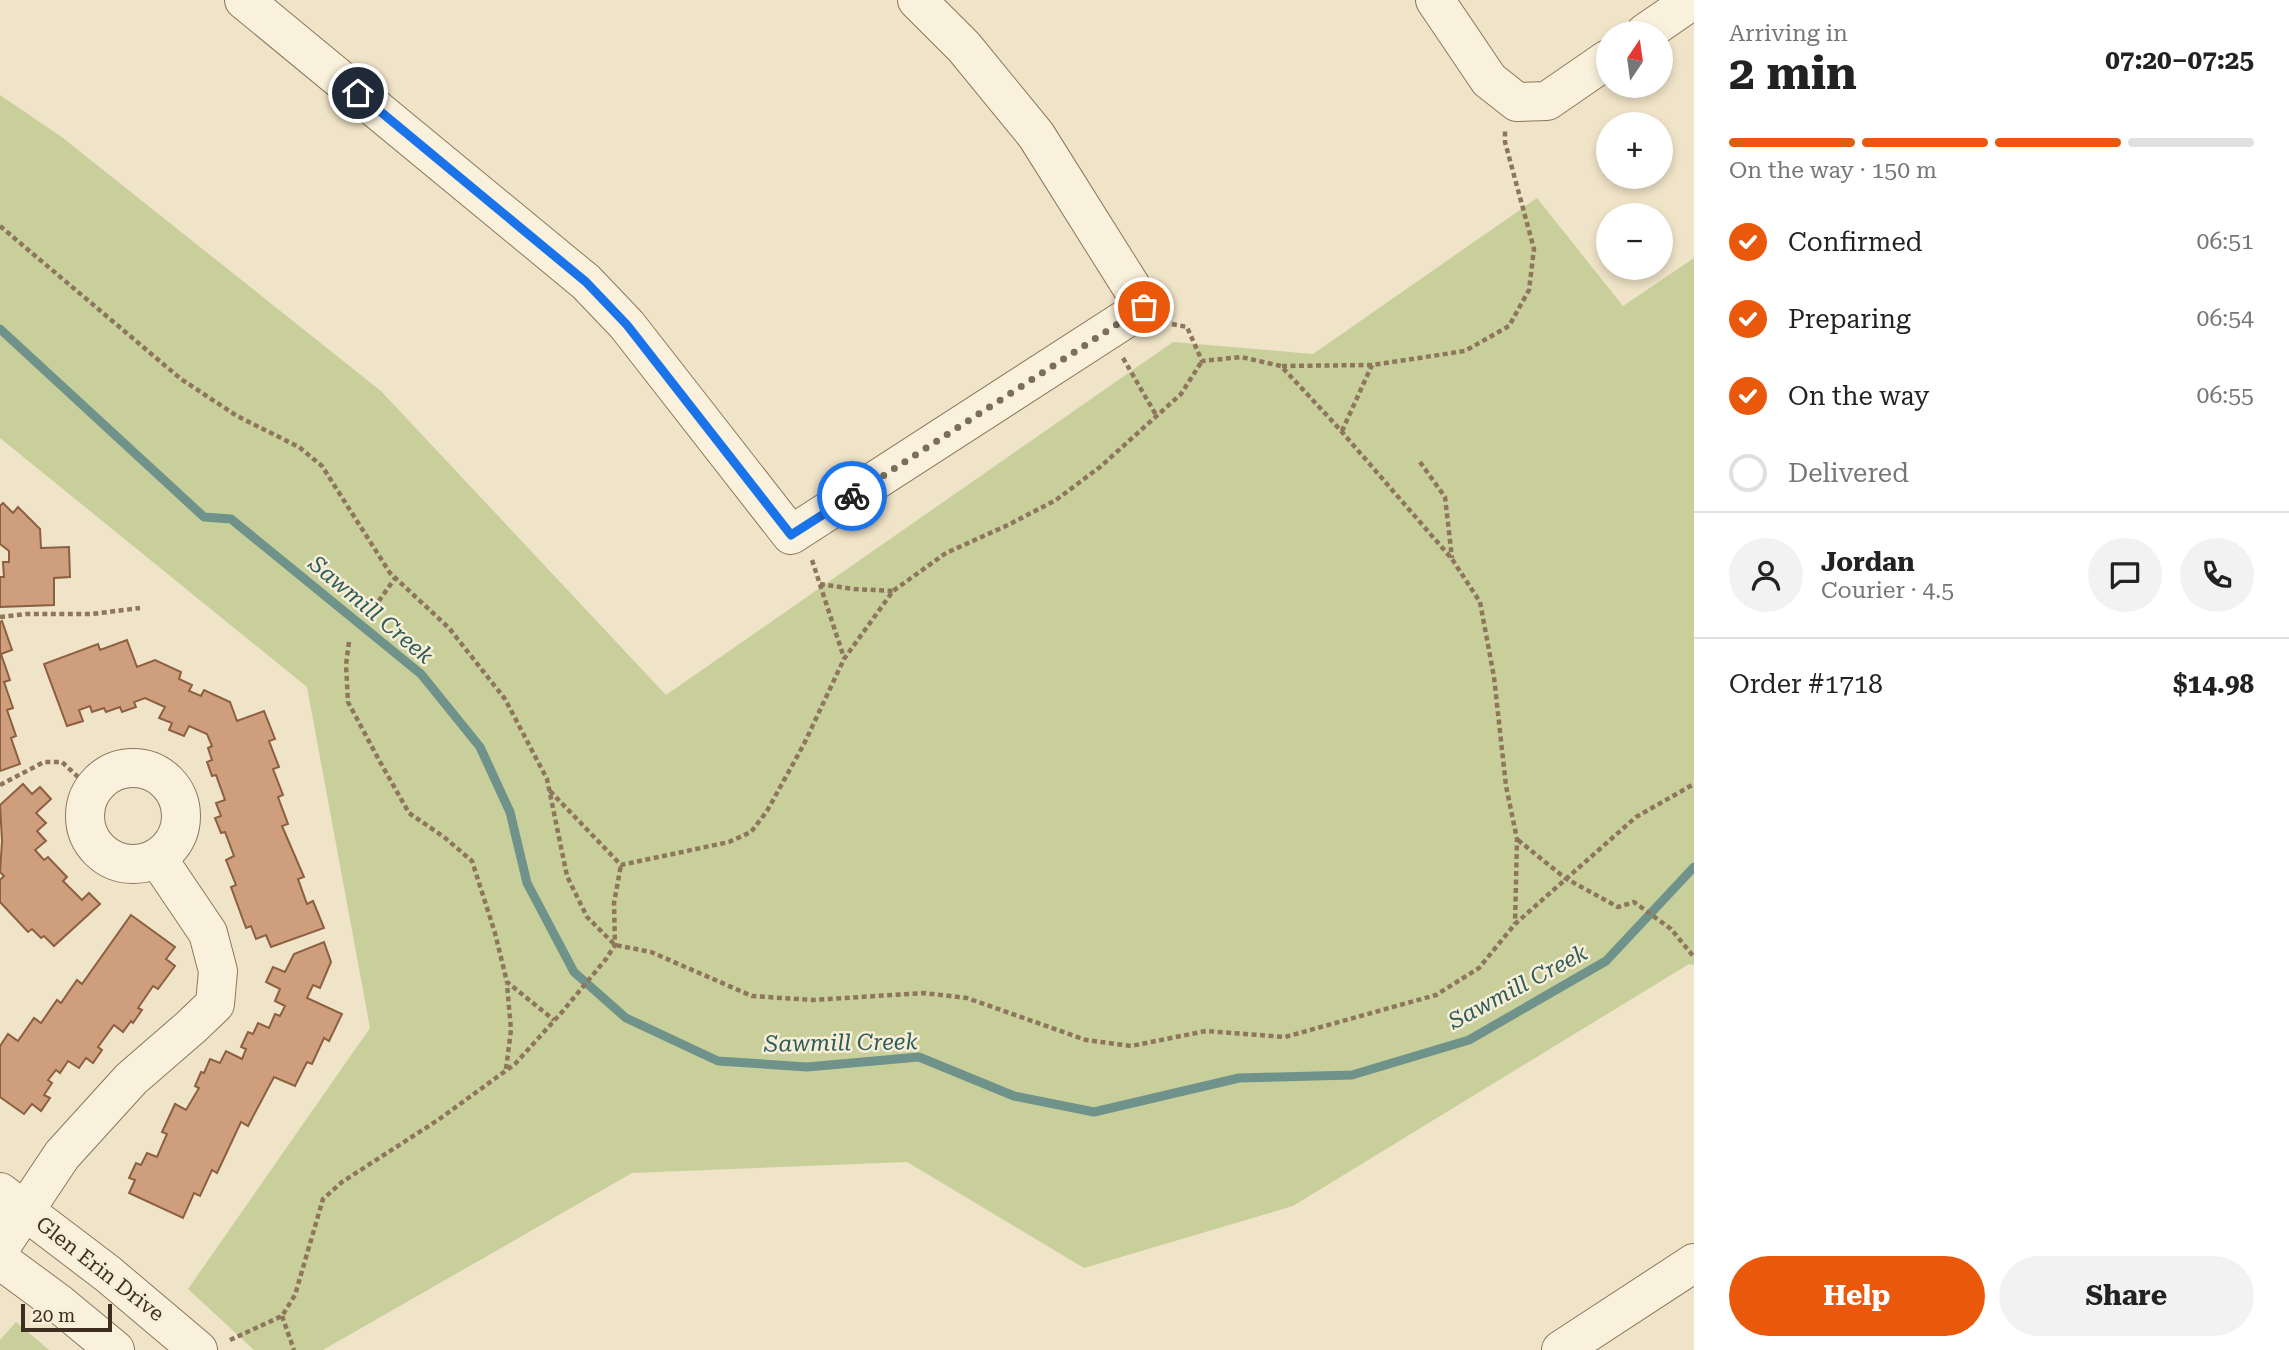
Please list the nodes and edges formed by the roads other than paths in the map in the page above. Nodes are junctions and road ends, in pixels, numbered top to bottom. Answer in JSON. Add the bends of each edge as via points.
{"nodes":[{"id":1,"x":244,"y":0,"type":"edge"},
{"id":2,"x":917,"y":0,"type":"edge"},
{"id":3,"x":1435,"y":0,"type":"edge"},
{"id":4,"x":1693,"y":0,"type":"edge"},
{"id":5,"x":1662,"y":21,"type":"edge"},
{"id":6,"x":1596,"y":66,"type":"edge"},
{"id":7,"x":158,"y":859,"type":"junction"},
{"id":8,"x":13,"y":1201,"type":"edge"},
{"id":9,"x":0,"y":1248,"type":"edge"},
{"id":10,"x":0,"y":1260,"type":"edge"},
{"id":11,"x":1694,"y":1263,"type":"edge"},
{"id":12,"x":187,"y":1340,"type":"edge"},
{"id":13,"x":110,"y":1346,"type":"edge"},
{"id":14,"x":1561,"y":1350,"type":"edge"}],
"edges":[{"from":1,"to":2,"type":"street","via":[[586,282],[627,325],[791,535],[1144,307],[1036,135],[964,47]]},
{"from":3,"to":6,"type":"street","via":[[1489,80],[1517,102],[1547,101]]},
{"from":4,"to":5,"type":"street"},
{"from":7,"to":7,"type":"street","via":[[174,844],[182,823],[180,802],[169,782],[150,770],[129,767],[108,774],[92,790],[85,810],[87,831],[98,850],[116,862],[137,865]]},
{"from":7,"to":8,"type":"street","via":[[208,933],[218,971],[215,1003],[131,1079]]},
{"from":8,"to":9,"type":"street"},
{"from":8,"to":12,"type":"street","name":"Glen Erin Drive"},
{"from":10,"to":13,"type":"street"},
{"from":11,"to":14,"type":"street"}]}
